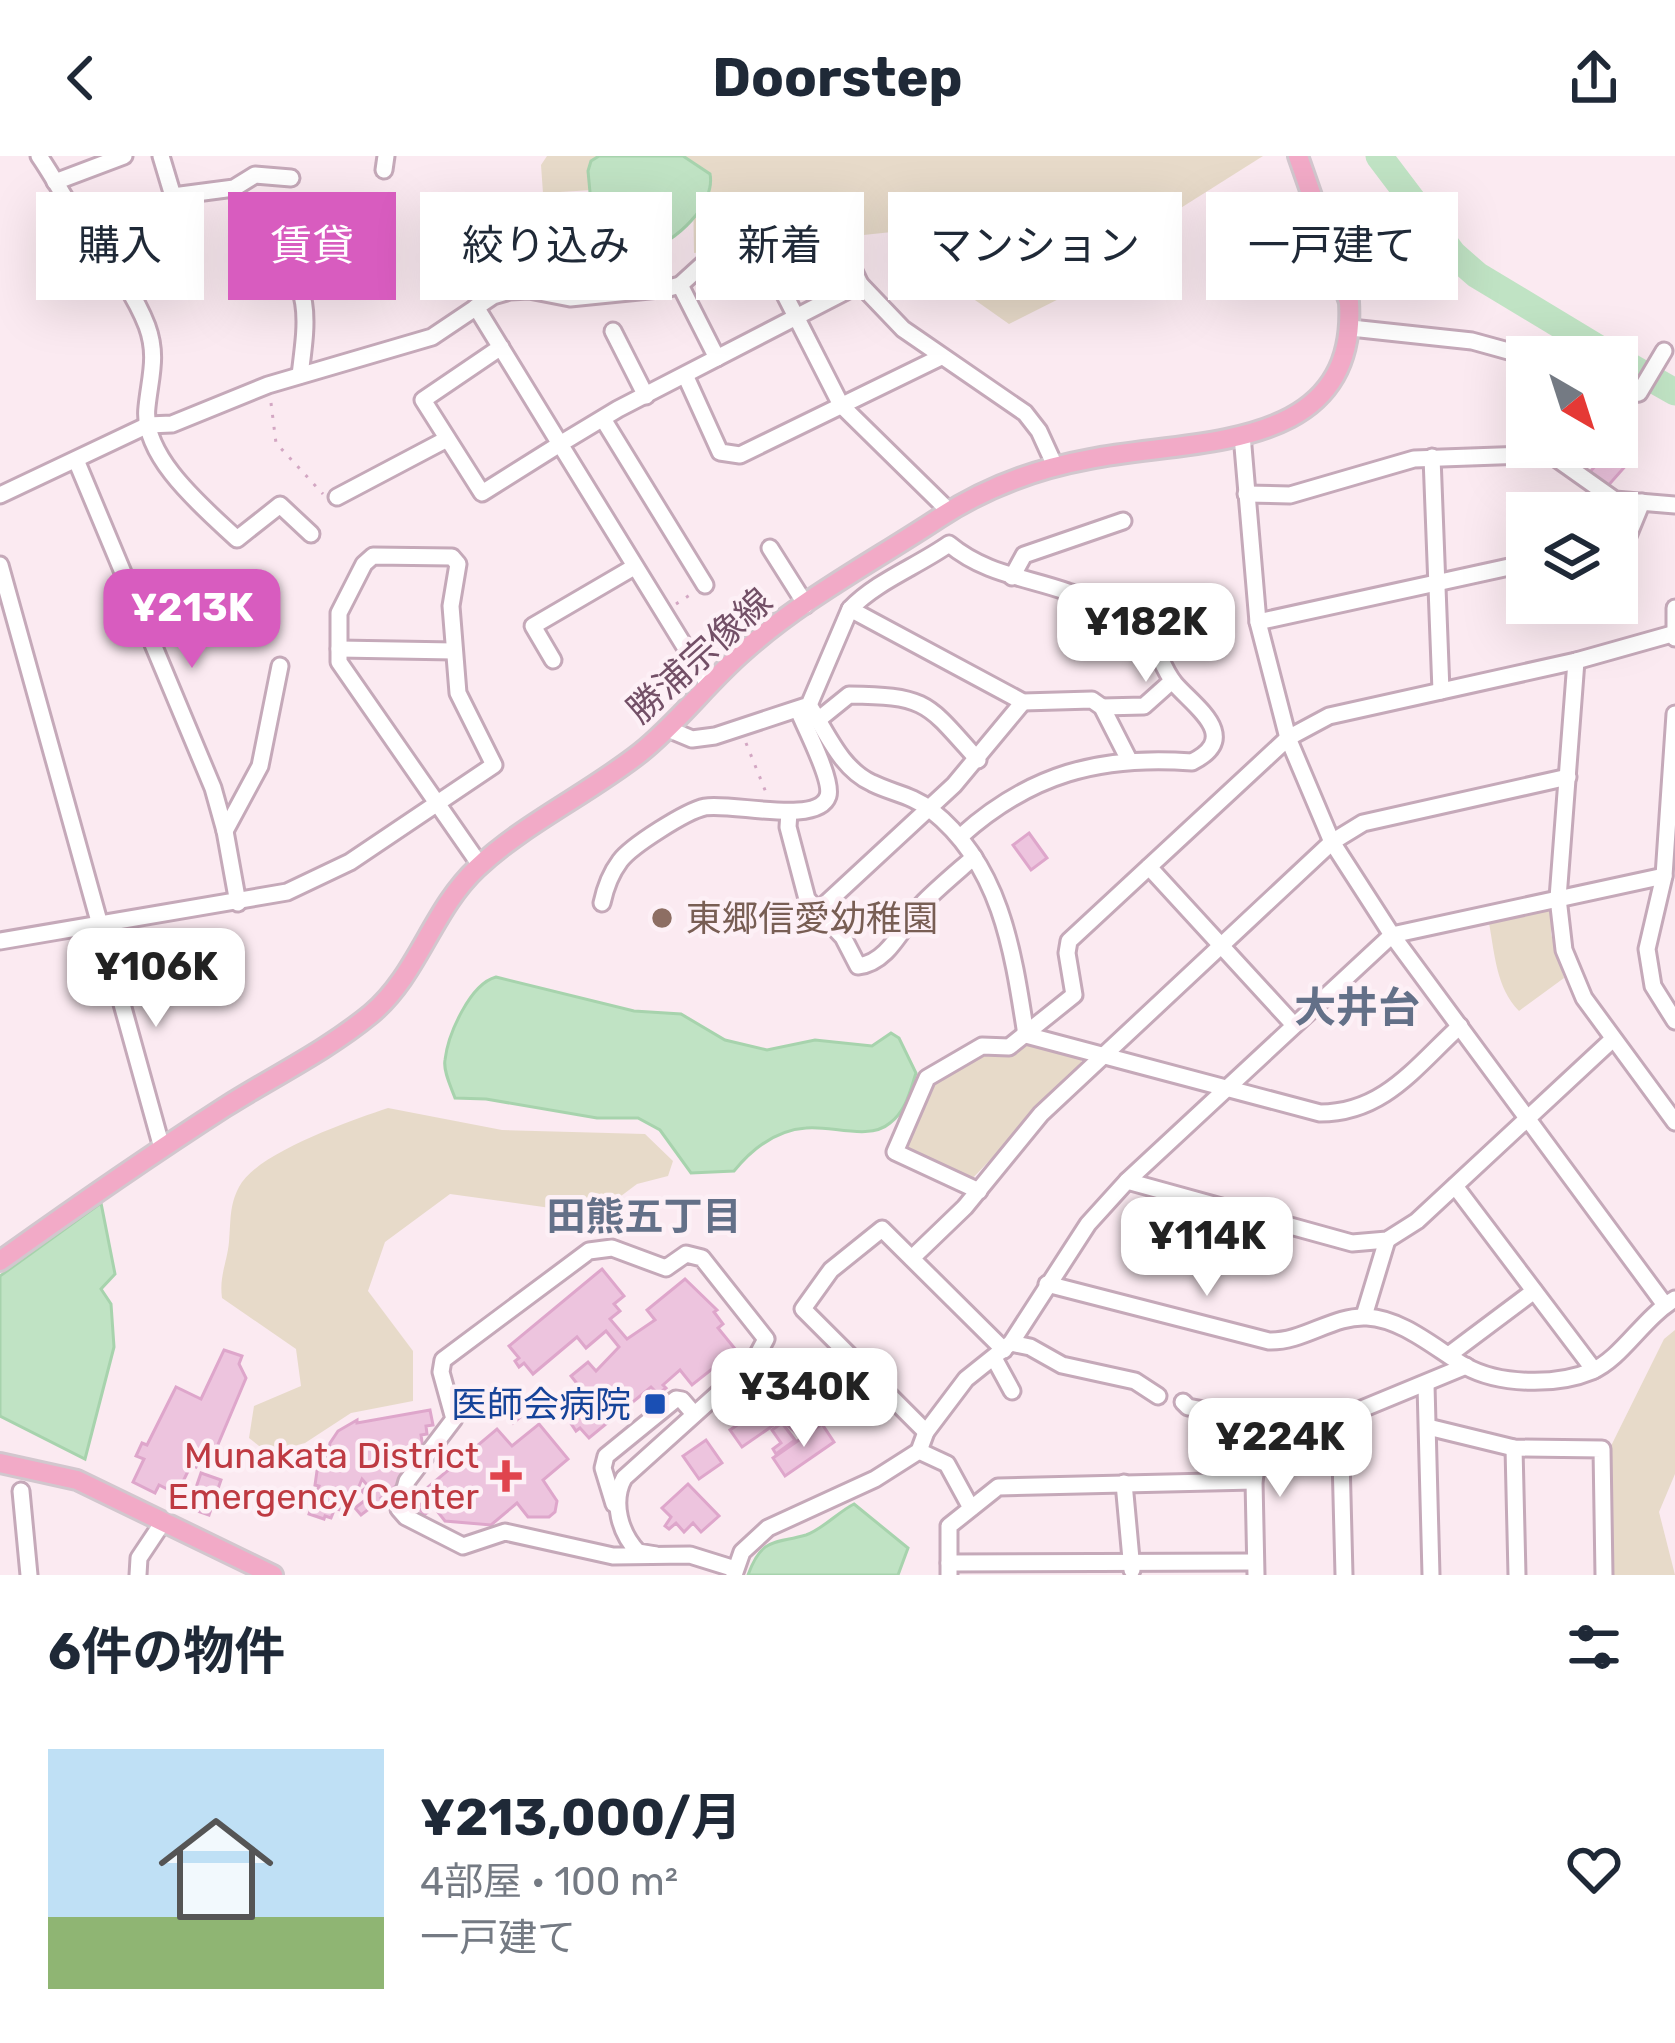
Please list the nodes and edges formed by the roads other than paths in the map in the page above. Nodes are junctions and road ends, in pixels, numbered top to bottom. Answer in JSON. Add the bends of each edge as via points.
{"nodes":[{"id":1,"x":39,"y":156,"type":"edge"},
{"id":2,"x":124,"y":156,"type":"edge"},
{"id":3,"x":161,"y":156,"type":"edge"},
{"id":4,"x":1298,"y":156,"type":"edge"},
{"id":5,"x":291,"y":178,"type":"dead end"},
{"id":6,"x":56,"y":182,"type":"junction"},
{"id":7,"x":696,"y":270,"type":"edge"},
{"id":8,"x":680,"y":285,"type":"junction"},
{"id":9,"x":864,"y":288,"type":"edge"},
{"id":10,"x":304,"y":300,"type":"edge"},
{"id":11,"x":788,"y":300,"type":"edge"},
{"id":12,"x":829,"y":300,"type":"edge"},
{"id":13,"x":476,"y":307,"type":"junction"},
{"id":14,"x":797,"y":317,"type":"junction"},
{"id":15,"x":1351,"y":328,"type":"junction"},
{"id":16,"x":613,"y":331,"type":"dead end"},
{"id":17,"x":501,"y":347,"type":"junction"},
{"id":18,"x":1506,"y":350,"type":"edge"},
{"id":19,"x":1664,"y":350,"type":"dead end"},
{"id":20,"x":940,"y":357,"type":"junction"},
{"id":21,"x":717,"y":358,"type":"junction"},
{"id":22,"x":300,"y":375,"type":"junction"},
{"id":23,"x":686,"y":377,"type":"junction"},
{"id":24,"x":1638,"y":393,"type":"edge"},
{"id":25,"x":646,"y":396,"type":"junction"},
{"id":26,"x":841,"y":405,"type":"junction"},
{"id":27,"x":603,"y":419,"type":"junction"},
{"id":28,"x":148,"y":425,"type":"junction"},
{"id":29,"x":1242,"y":435,"type":"junction"},
{"id":30,"x":446,"y":440,"type":"junction"},
{"id":31,"x":560,"y":444,"type":"junction"},
{"id":32,"x":1432,"y":457,"type":"junction"},
{"id":33,"x":76,"y":460,"type":"junction"},
{"id":34,"x":1055,"y":466,"type":"junction"},
{"id":35,"x":1246,"y":494,"type":"junction"},
{"id":36,"x":0,"y":495,"type":"edge"},
{"id":37,"x":337,"y":497,"type":"road end"},
{"id":38,"x":1642,"y":502,"type":"junction"},
{"id":39,"x":1675,"y":505,"type":"edge"},
{"id":40,"x":949,"y":512,"type":"junction"},
{"id":41,"x":1638,"y":512,"type":"edge"},
{"id":42,"x":1124,"y":521,"type":"dead end"},
{"id":43,"x":311,"y":534,"type":"dead end"},
{"id":44,"x":770,"y":548,"type":"dead end"},
{"id":45,"x":0,"y":565,"type":"edge"},
{"id":46,"x":634,"y":567,"type":"junction"},
{"id":47,"x":1506,"y":568,"type":"edge"},
{"id":48,"x":1012,"y":578,"type":"junction"},
{"id":49,"x":1436,"y":583,"type":"junction"},
{"id":50,"x":705,"y":585,"type":"road end"},
{"id":51,"x":806,"y":604,"type":"junction"},
{"id":52,"x":1675,"y":608,"type":"edge"},
{"id":53,"x":850,"y":610,"type":"junction"},
{"id":54,"x":1258,"y":622,"type":"junction"},
{"id":55,"x":1674,"y":636,"type":"edge"},
{"id":56,"x":339,"y":649,"type":"junction"},
{"id":57,"x":454,"y":651,"type":"junction"},
{"id":58,"x":553,"y":660,"type":"dead end"},
{"id":59,"x":1576,"y":661,"type":"junction"},
{"id":60,"x":280,"y":666,"type":"dead end"},
{"id":61,"x":1172,"y":681,"type":"junction"},
{"id":62,"x":709,"y":686,"type":"junction"},
{"id":63,"x":1441,"y":691,"type":"junction"},
{"id":64,"x":1023,"y":702,"type":"junction"},
{"id":65,"x":1102,"y":707,"type":"junction"},
{"id":66,"x":808,"y":712,"type":"junction"},
{"id":67,"x":1675,"y":714,"type":"edge"},
{"id":68,"x":668,"y":729,"type":"junction"},
{"id":69,"x":1288,"y":738,"type":"junction"},
{"id":70,"x":1128,"y":758,"type":"junction"},
{"id":71,"x":977,"y":760,"type":"junction"},
{"id":72,"x":1568,"y":777,"type":"junction"},
{"id":73,"x":436,"y":801,"type":"junction"},
{"id":74,"x":928,"y":807,"type":"junction"},
{"id":75,"x":781,"y":810,"type":"junction"},
{"id":76,"x":225,"y":831,"type":"junction"},
{"id":77,"x":961,"y":836,"type":"junction"},
{"id":78,"x":1332,"y":842,"type":"junction"},
{"id":79,"x":974,"y":856,"type":"junction"},
{"id":80,"x":480,"y":865,"type":"junction"},
{"id":81,"x":1149,"y":867,"type":"junction"},
{"id":82,"x":1664,"y":876,"type":"junction"},
{"id":83,"x":1558,"y":898,"type":"junction"},
{"id":84,"x":238,"y":903,"type":"junction"},
{"id":85,"x":602,"y":903,"type":"dead end"},
{"id":86,"x":820,"y":909,"type":"junction"},
{"id":87,"x":100,"y":925,"type":"junction"},
{"id":88,"x":1392,"y":935,"type":"junction"},
{"id":89,"x":0,"y":941,"type":"edge"},
{"id":90,"x":1221,"y":944,"type":"junction"},
{"id":91,"x":1675,"y":1021,"type":"edge"},
{"id":92,"x":1294,"y":1025,"type":"junction"},
{"id":93,"x":1460,"y":1026,"type":"junction"},
{"id":94,"x":1026,"y":1035,"type":"junction"},
{"id":95,"x":1613,"y":1039,"type":"junction"},
{"id":96,"x":1102,"y":1055,"type":"junction"},
{"id":97,"x":1225,"y":1089,"type":"junction"},
{"id":98,"x":1528,"y":1118,"type":"junction"},
{"id":99,"x":1675,"y":1122,"type":"edge"},
{"id":100,"x":162,"y":1148,"type":"junction"},
{"id":101,"x":1127,"y":1181,"type":"junction"},
{"id":102,"x":1455,"y":1186,"type":"junction"},
{"id":103,"x":979,"y":1191,"type":"junction"},
{"id":104,"x":1388,"y":1240,"type":"junction"},
{"id":105,"x":912,"y":1258,"type":"junction"},
{"id":106,"x":0,"y":1261,"type":"edge"},
{"id":107,"x":1047,"y":1284,"type":"junction"},
{"id":108,"x":1534,"y":1291,"type":"junction"},
{"id":109,"x":1670,"y":1302,"type":"edge"},
{"id":110,"x":1364,"y":1316,"type":"junction"},
{"id":111,"x":1003,"y":1350,"type":"junction"},
{"id":112,"x":1450,"y":1354,"type":"junction"},
{"id":113,"x":1466,"y":1366,"type":"junction"},
{"id":114,"x":1594,"y":1370,"type":"junction"},
{"id":115,"x":1426,"y":1385,"type":"junction"},
{"id":116,"x":1012,"y":1391,"type":"dead end"},
{"id":117,"x":1158,"y":1396,"type":"dead end"},
{"id":118,"x":1183,"y":1402,"type":"dead end"},
{"id":119,"x":694,"y":1414,"type":"junction"},
{"id":120,"x":1340,"y":1418,"type":"junction"},
{"id":121,"x":1264,"y":1422,"type":"junction"},
{"id":122,"x":1427,"y":1427,"type":"junction"},
{"id":123,"x":926,"y":1432,"type":"junction"},
{"id":124,"x":1514,"y":1448,"type":"junction"},
{"id":125,"x":919,"y":1450,"type":"junction"},
{"id":126,"x":0,"y":1463,"type":"edge"},
{"id":127,"x":1254,"y":1481,"type":"junction"},
{"id":128,"x":1124,"y":1484,"type":"junction"},
{"id":129,"x":21,"y":1491,"type":"dead end"},
{"id":130,"x":971,"y":1508,"type":"junction"},
{"id":131,"x":163,"y":1522,"type":"junction"},
{"id":132,"x":622,"y":1524,"type":"junction"},
{"id":133,"x":656,"y":1555,"type":"junction"},
{"id":134,"x":1256,"y":1568,"type":"edge"},
{"id":135,"x":949,"y":1569,"type":"edge"},
{"id":136,"x":1132,"y":1570,"type":"edge"},
{"id":137,"x":735,"y":1572,"type":"edge"},
{"id":138,"x":29,"y":1575,"type":"edge"},
{"id":139,"x":138,"y":1575,"type":"edge"},
{"id":140,"x":273,"y":1575,"type":"edge"},
{"id":141,"x":1343,"y":1575,"type":"edge"},
{"id":142,"x":1431,"y":1575,"type":"edge"},
{"id":143,"x":1517,"y":1575,"type":"edge"},
{"id":144,"x":1604,"y":1575,"type":"edge"}],
"edges":[{"from":1,"to":6,"type":"street"},
{"from":2,"to":6,"type":"street"},
{"from":3,"to":5,"type":"street","via":[[172,196],[234,188],[255,176]]},
{"from":4,"to":15,"type":"main road","via":[[1343,279]]},
{"from":6,"to":28,"type":"street","via":[[148,330]]},
{"from":7,"to":8,"type":"street"},
{"from":8,"to":13,"type":"street","via":[[570,298],[510,291]]},
{"from":8,"to":21,"type":"street"},
{"from":9,"to":20,"type":"street"},
{"from":10,"to":22,"type":"street"},
{"from":11,"to":14,"type":"street"},
{"from":12,"to":14,"type":"street"},
{"from":13,"to":17,"type":"street"},
{"from":13,"to":22,"type":"street","via":[[432,337]]},
{"from":14,"to":21,"type":"street"},
{"from":14,"to":26,"type":"street"},
{"from":15,"to":18,"type":"street"},
{"from":15,"to":29,"type":"main road","name":"勝浦宗像線","via":[[1339,371],[1315,403],[1280,425]]},
{"from":16,"to":25,"type":"street"},
{"from":17,"to":30,"type":"street","via":[[423,400]]},
{"from":17,"to":31,"type":"street"},
{"from":19,"to":24,"type":"street"},
{"from":20,"to":26,"type":"street"},
{"from":20,"to":34,"type":"street","via":[[1025,413]]},
{"from":21,"to":23,"type":"street"},
{"from":22,"to":28,"type":"street","via":[[172,424]]},
{"from":23,"to":25,"type":"street"},
{"from":23,"to":26,"type":"street","via":[[720,452],[740,455]]},
{"from":25,"to":27,"type":"street"},
{"from":26,"to":40,"type":"street"},
{"from":27,"to":31,"type":"street"},
{"from":27,"to":50,"type":"street"},
{"from":28,"to":33,"type":"street"},
{"from":28,"to":43,"type":"street","via":[[175,478],[237,539],[280,505]]},
{"from":29,"to":34,"type":"main road","name":"勝浦宗像線"},
{"from":29,"to":35,"type":"street"},
{"from":30,"to":31,"type":"street","via":[[482,493]]},
{"from":30,"to":37,"type":"street"},
{"from":31,"to":46,"type":"street"},
{"from":32,"to":35,"type":"street","via":[[1290,495]]},
{"from":32,"to":38,"type":"street","via":[[1550,454],[1604,495]]},
{"from":32,"to":49,"type":"street"},
{"from":33,"to":36,"type":"street"},
{"from":33,"to":76,"type":"street"},
{"from":34,"to":40,"type":"main road","name":"勝浦宗像線"},
{"from":35,"to":54,"type":"street"},
{"from":38,"to":39,"type":"street"},
{"from":38,"to":41,"type":"street"},
{"from":40,"to":51,"type":"main road","name":"勝浦宗像線"},
{"from":42,"to":48,"type":"street","via":[[1024,555]]},
{"from":44,"to":51,"type":"street"},
{"from":45,"to":87,"type":"street"},
{"from":46,"to":58,"type":"street","via":[[533,626]]},
{"from":46,"to":62,"type":"street"},
{"from":47,"to":49,"type":"street"},
{"from":48,"to":53,"type":"street","via":[[949,544],[867,591]]},
{"from":48,"to":61,"type":"street","via":[[1131,620],[1150,634]]},
{"from":49,"to":54,"type":"street"},
{"from":49,"to":63,"type":"street"},
{"from":51,"to":62,"type":"main road","name":"勝浦宗像線"},
{"from":52,"to":55,"type":"street"},
{"from":53,"to":64,"type":"street"},
{"from":53,"to":66,"type":"street"},
{"from":54,"to":69,"type":"street"},
{"from":55,"to":59,"type":"street"},
{"from":56,"to":57,"type":"street"},
{"from":56,"to":57,"type":"street","via":[[339,613],[373,556],[452,557]]},
{"from":56,"to":73,"type":"street","via":[[339,662]]},
{"from":57,"to":73,"type":"street","via":[[458,693],[494,765]]},
{"from":59,"to":63,"type":"street"},
{"from":59,"to":72,"type":"street"},
{"from":60,"to":76,"type":"street","via":[[260,766]]},
{"from":61,"to":65,"type":"street","via":[[1144,706]]},
{"from":61,"to":70,"type":"street","via":[[1203,710],[1212,743],[1192,762]]},
{"from":62,"to":68,"type":"main road","name":"勝浦宗像線"},
{"from":63,"to":69,"type":"street","via":[[1329,716]]},
{"from":64,"to":65,"type":"street","via":[[1075,698]]},
{"from":64,"to":71,"type":"street"},
{"from":65,"to":70,"type":"street"},
{"from":66,"to":68,"type":"street","via":[[692,739]]},
{"from":66,"to":71,"type":"street","via":[[849,694],[900,696],[932,709]]},
{"from":66,"to":74,"type":"street","via":[[849,768]]},
{"from":66,"to":75,"type":"street","via":[[828,796],[811,812]]},
{"from":67,"to":82,"type":"street"},
{"from":68,"to":80,"type":"main road","name":"勝浦宗像線"},
{"from":69,"to":78,"type":"street"},
{"from":69,"to":81,"type":"street"},
{"from":70,"to":77,"type":"street","via":[[1038,781]]},
{"from":71,"to":74,"type":"street"},
{"from":72,"to":78,"type":"street","via":[[1363,823]]},
{"from":72,"to":83,"type":"street"},
{"from":73,"to":80,"type":"street"},
{"from":73,"to":84,"type":"street","via":[[350,862],[287,892]]},
{"from":74,"to":77,"type":"street"},
{"from":74,"to":86,"type":"street"},
{"from":75,"to":85,"type":"street","via":[[708,806],[689,814],[623,856]]},
{"from":75,"to":86,"type":"street","via":[[808,899]]},
{"from":76,"to":84,"type":"street"},
{"from":77,"to":79,"type":"street"},
{"from":78,"to":88,"type":"street"},
{"from":78,"to":90,"type":"street"},
{"from":79,"to":86,"type":"street","via":[[870,964],[858,965]]},
{"from":79,"to":94,"type":"street","via":[[1003,916]]},
{"from":80,"to":100,"type":"main road","name":"勝浦宗像線","via":[[374,1012]]},
{"from":81,"to":90,"type":"street"},
{"from":81,"to":94,"type":"street","via":[[1069,941],[1074,995]]},
{"from":82,"to":83,"type":"street"},
{"from":82,"to":91,"type":"street","via":[[1648,969]]},
{"from":83,"to":88,"type":"street"},
{"from":83,"to":95,"type":"street","via":[[1572,975]]},
{"from":84,"to":87,"type":"street"},
{"from":87,"to":89,"type":"street"},
{"from":87,"to":100,"type":"street"},
{"from":88,"to":92,"type":"street"},
{"from":88,"to":93,"type":"street"},
{"from":90,"to":92,"type":"street"},
{"from":90,"to":96,"type":"street"},
{"from":92,"to":97,"type":"street"},
{"from":93,"to":97,"type":"street","via":[[1390,1091],[1346,1113]]},
{"from":93,"to":98,"type":"street"},
{"from":94,"to":96,"type":"street"},
{"from":94,"to":103,"type":"street","via":[[1009,1047],[982,1046],[927,1078],[895,1152]]},
{"from":95,"to":98,"type":"street"},
{"from":95,"to":99,"type":"street"},
{"from":96,"to":97,"type":"street"},
{"from":96,"to":103,"type":"street"},
{"from":97,"to":101,"type":"street"},
{"from":98,"to":102,"type":"street"},
{"from":98,"to":109,"type":"street"},
{"from":100,"to":106,"type":"main road","name":"勝浦宗像線"},
{"from":101,"to":104,"type":"street","via":[[1352,1243]]},
{"from":101,"to":107,"type":"street"},
{"from":102,"to":104,"type":"street"},
{"from":102,"to":108,"type":"street"},
{"from":103,"to":105,"type":"street"},
{"from":104,"to":110,"type":"street"},
{"from":105,"to":111,"type":"street"},
{"from":105,"to":123,"type":"street","via":[[882,1229],[831,1270],[803,1310]]},
{"from":107,"to":110,"type":"street","via":[[1269,1341]]},
{"from":107,"to":111,"type":"street"},
{"from":108,"to":112,"type":"street"},
{"from":108,"to":114,"type":"street"},
{"from":109,"to":114,"type":"street"},
{"from":110,"to":112,"type":"street"},
{"from":111,"to":116,"type":"street"},
{"from":111,"to":117,"type":"street","via":[[1030,1347]]},
{"from":111,"to":123,"type":"street","via":[[967,1379]]},
{"from":112,"to":113,"type":"street"},
{"from":113,"to":114,"type":"street","via":[[1539,1381]]},
{"from":113,"to":115,"type":"street"},
{"from":115,"to":120,"type":"street"},
{"from":115,"to":122,"type":"street"},
{"from":118,"to":121,"type":"street"},
{"from":119,"to":132,"type":"street","via":[[623,1478],[616,1499]]},
{"from":119,"to":132,"type":"street","via":[[676,1400],[607,1456],[603,1468]]},
{"from":119,"to":133,"type":"street","via":[[754,1361],[766,1340],[761,1331],[702,1258],[686,1254],[666,1268],[612,1248],[589,1251],[443,1360],[454,1418],[406,1481],[399,1509],[464,1546],[505,1532],[613,1556]]},
{"from":120,"to":121,"type":"street"},
{"from":120,"to":141,"type":"street"},
{"from":121,"to":127,"type":"street"},
{"from":122,"to":124,"type":"street"},
{"from":122,"to":142,"type":"street"},
{"from":123,"to":125,"type":"street"},
{"from":124,"to":143,"type":"street"},
{"from":124,"to":144,"type":"street","via":[[1602,1449]]},
{"from":125,"to":130,"type":"street","via":[[947,1464]]},
{"from":125,"to":137,"type":"street","via":[[768,1528]]},
{"from":126,"to":131,"type":"main road","via":[[77,1480]]},
{"from":127,"to":128,"type":"street"},
{"from":127,"to":134,"type":"street"},
{"from":128,"to":130,"type":"street","via":[[998,1487]]},
{"from":128,"to":136,"type":"street"},
{"from":129,"to":138,"type":"street"},
{"from":130,"to":135,"type":"street","via":[[949,1526]]},
{"from":131,"to":139,"type":"street","via":[[139,1558]]},
{"from":131,"to":140,"type":"main road"},
{"from":132,"to":133,"type":"street","via":[[638,1552]]},
{"from":133,"to":137,"type":"street","via":[[691,1556]]},
{"from":134,"to":136,"type":"street"},
{"from":135,"to":136,"type":"street"}]}
